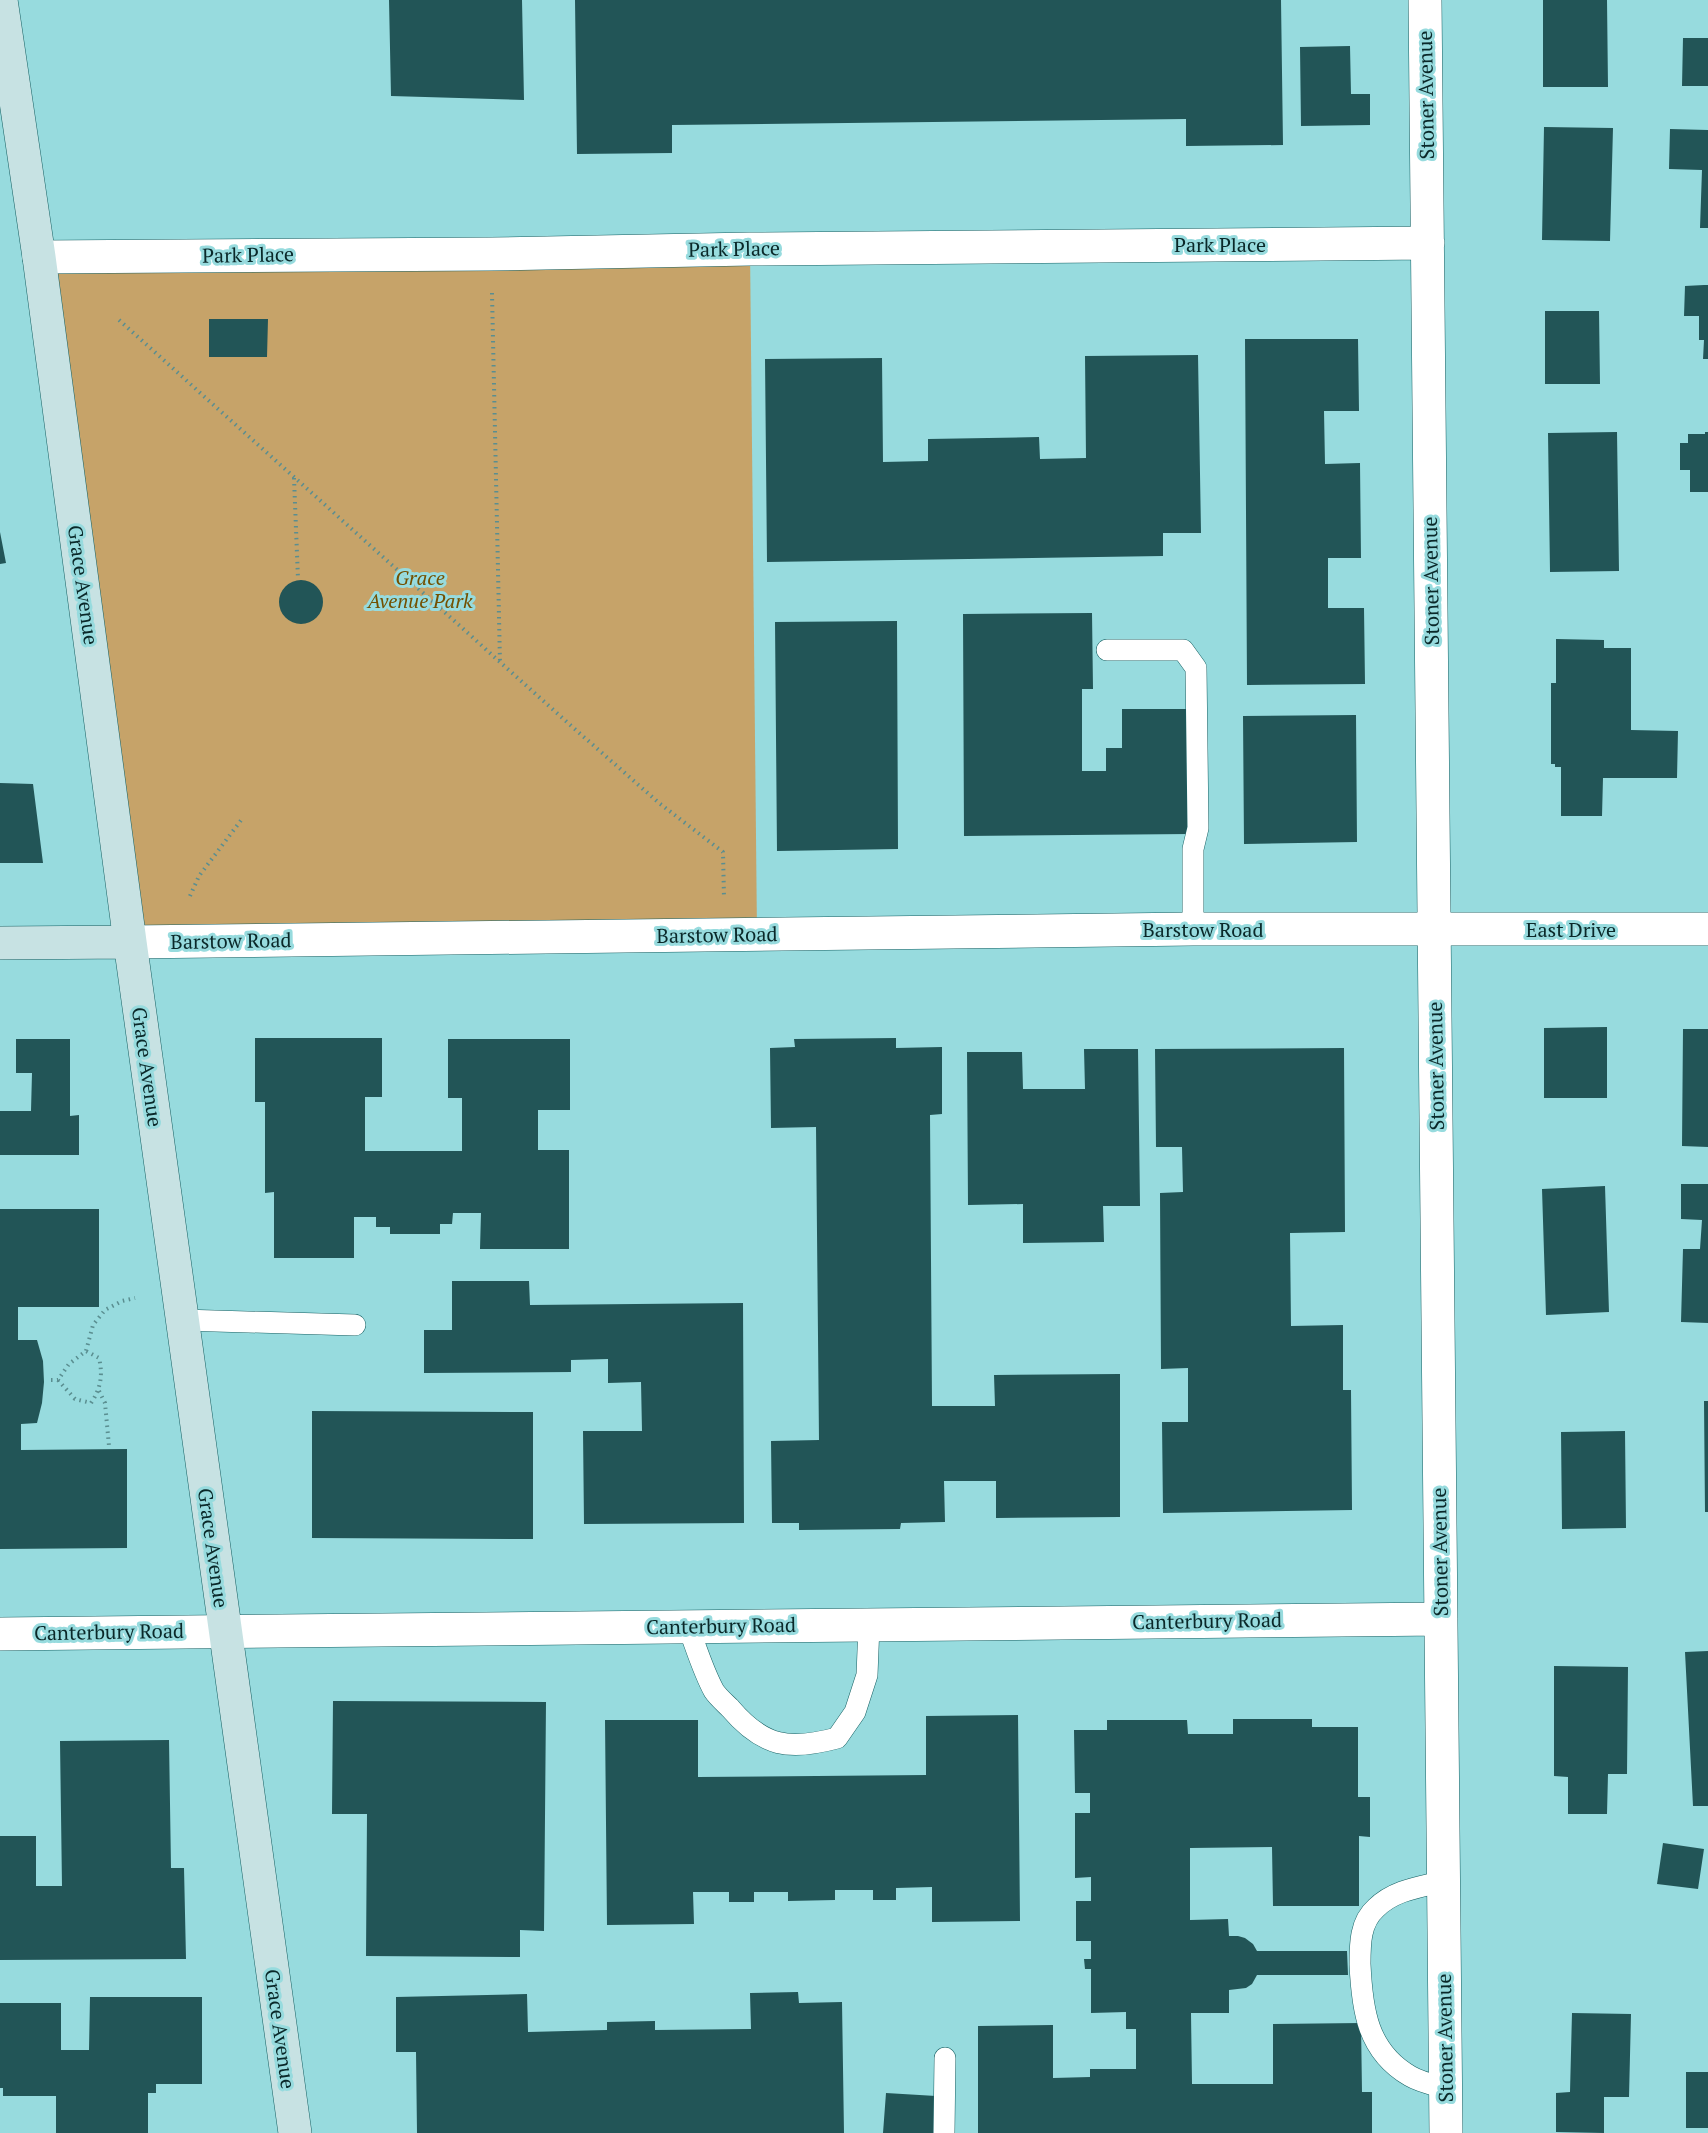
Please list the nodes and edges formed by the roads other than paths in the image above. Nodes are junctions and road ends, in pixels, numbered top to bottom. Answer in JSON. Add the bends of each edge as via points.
{"nodes":[{"id":1,"x":1,"y":0,"type":"edge"},
{"id":2,"x":1425,"y":0,"type":"edge"},
{"id":3,"x":9,"y":122,"type":"edge"},
{"id":4,"x":1428,"y":243,"type":"junction"},
{"id":5,"x":39,"y":257,"type":"junction"},
{"id":6,"x":1107,"y":650,"type":"dead end"},
{"id":7,"x":1192,"y":929,"type":"junction"},
{"id":8,"x":1708,"y":929,"type":"edge"},
{"id":9,"x":1435,"y":931,"type":"junction"},
{"id":10,"x":130,"y":942,"type":"junction"},
{"id":11,"x":0,"y":944,"type":"edge"},
{"id":12,"x":182,"y":1320,"type":"junction"},
{"id":13,"x":355,"y":1325,"type":"dead end"},
{"id":14,"x":1441,"y":1619,"type":"junction"},
{"id":15,"x":869,"y":1624,"type":"junction"},
{"id":16,"x":688,"y":1626,"type":"junction"},
{"id":17,"x":225,"y":1630,"type":"junction"},
{"id":18,"x":0,"y":1634,"type":"edge"},
{"id":19,"x":1444,"y":1881,"type":"junction"},
{"id":20,"x":945,"y":2058,"type":"dead end"},
{"id":21,"x":1445,"y":2088,"type":"junction"},
{"id":22,"x":295,"y":2133,"type":"edge"},
{"id":23,"x":944,"y":2133,"type":"edge"},
{"id":24,"x":1446,"y":2133,"type":"edge"}],
"edges":[{"from":1,"to":3,"type":"street","name":"Grace Avenue"},
{"from":2,"to":4,"type":"street","name":"Stoner Avenue"},
{"from":3,"to":5,"type":"street","name":"Grace Avenue"},
{"from":4,"to":5,"type":"street","name":"Park Place"},
{"from":4,"to":9,"type":"street","name":"Stoner Avenue"},
{"from":5,"to":10,"type":"street","name":"Grace Avenue"},
{"from":6,"to":7,"type":"lane","via":[[1183,650],[1196,668],[1198,828],[1193,849]]},
{"from":7,"to":9,"type":"street","name":"Barstow Road"},
{"from":7,"to":10,"type":"street","name":"Barstow Road"},
{"from":8,"to":9,"type":"street","name":"East Drive"},
{"from":9,"to":14,"type":"street","name":"Stoner Avenue"},
{"from":10,"to":11,"type":"street","name":"Barstow Road"},
{"from":10,"to":12,"type":"street","name":"Grace Avenue"},
{"from":12,"to":13,"type":"lane"},
{"from":12,"to":17,"type":"street","name":"Grace Avenue"},
{"from":14,"to":15,"type":"street","name":"Canterbury Road"},
{"from":14,"to":19,"type":"street","name":"Stoner Avenue"},
{"from":15,"to":16,"type":"street","name":"Canterbury Road"},
{"from":15,"to":16,"type":"lane","via":[[867,1675],[855,1712],[837,1738],[811,1745],[763,1738],[739,1719],[715,1691]]},
{"from":16,"to":17,"type":"street","name":"Canterbury Road"},
{"from":17,"to":18,"type":"street","name":"Canterbury Road"},
{"from":17,"to":22,"type":"street","name":"Grace Avenue"},
{"from":19,"to":21,"type":"street","name":"Stoner Avenue"},
{"from":19,"to":21,"type":"lane","via":[[1401,1892],[1375,1908],[1362,1932],[1360,1952],[1361,1996],[1367,2025],[1376,2041],[1411,2077]]},
{"from":20,"to":23,"type":"lane"},
{"from":21,"to":24,"type":"street","name":"Stoner Avenue"}]}
